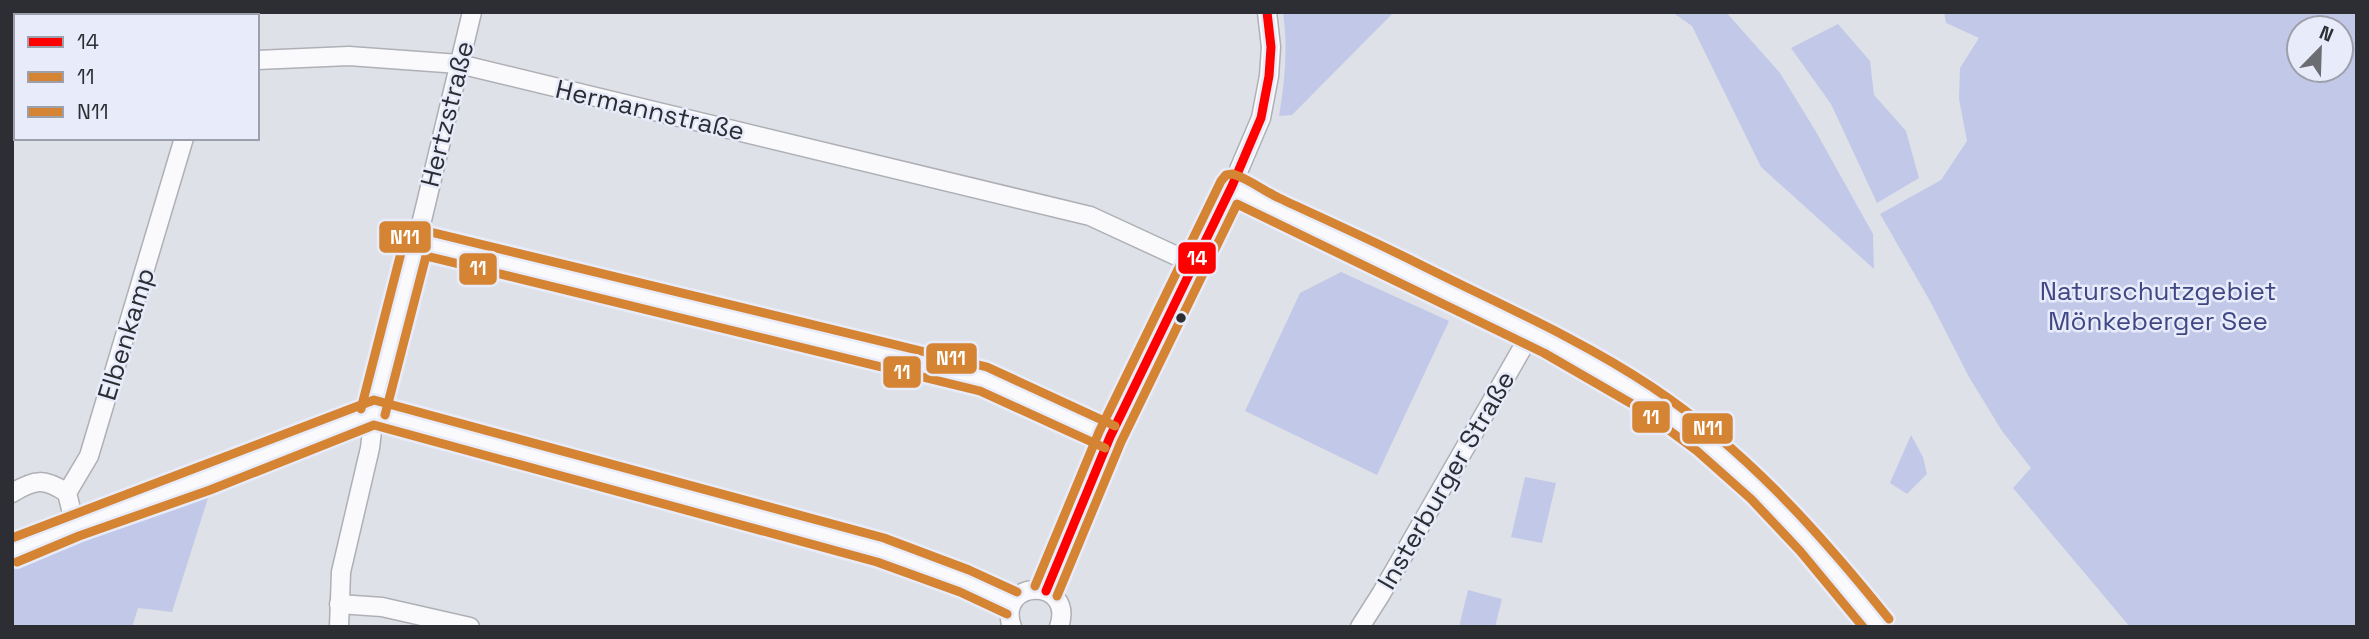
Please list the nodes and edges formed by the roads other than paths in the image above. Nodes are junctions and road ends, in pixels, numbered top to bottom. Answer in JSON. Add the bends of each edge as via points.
{"nodes":[{"id":1,"x":472,"y":12,"type":"edge"},
{"id":2,"x":1268,"y":12,"type":"edge"},
{"id":3,"x":259,"y":60,"type":"edge"},
{"id":4,"x":459,"y":64,"type":"junction"},
{"id":5,"x":183,"y":140,"type":"edge"},
{"id":6,"x":1232,"y":186,"type":"junction"},
{"id":7,"x":416,"y":242,"type":"junction"},
{"id":8,"x":1194,"y":264,"type":"junction"},
{"id":9,"x":1531,"y":333,"type":"junction"},
{"id":10,"x":373,"y":412,"type":"junction"},
{"id":11,"x":1110,"y":437,"type":"junction"},
{"id":12,"x":67,"y":492,"type":"junction"},
{"id":13,"x":12,"y":493,"type":"edge"},
{"id":14,"x":75,"y":526,"type":"junction"},
{"id":15,"x":12,"y":551,"type":"edge"},
{"id":16,"x":1046,"y":591,"type":"junction"},
{"id":17,"x":1012,"y":603,"type":"junction"},
{"id":18,"x":339,"y":604,"type":"junction"},
{"id":19,"x":339,"y":627,"type":"edge"},
{"id":20,"x":470,"y":627,"type":"edge"},
{"id":21,"x":1012,"y":627,"type":"edge"},
{"id":22,"x":1059,"y":627,"type":"edge"},
{"id":23,"x":1360,"y":627,"type":"edge"},
{"id":24,"x":1879,"y":627,"type":"edge"}],
"edges":[{"from":1,"to":4,"type":"street","name":"Hertzstraße"},
{"from":2,"to":6,"type":"street","via":[[1270,56],[1261,118]]},
{"from":3,"to":4,"type":"street","name":"Hermannstraße","via":[[349,56]]},
{"from":4,"to":7,"type":"street","name":"Hertzstraße"},
{"from":4,"to":8,"type":"street","name":"Hermannstraße","via":[[1090,216]]},
{"from":5,"to":12,"type":"street","name":"Elbenkamp","via":[[89,456]]},
{"from":6,"to":8,"type":"street"},
{"from":6,"to":9,"type":"street"},
{"from":7,"to":10,"type":"street","name":"Hertzstraße"},
{"from":7,"to":11,"type":"street","via":[[984,379]]},
{"from":8,"to":11,"type":"street"},
{"from":9,"to":23,"type":"street","name":"Insterburger Straße"},
{"from":9,"to":24,"type":"street","via":[[1675,418],[1730,462],[1796,525]]},
{"from":10,"to":14,"type":"street"},
{"from":10,"to":17,"type":"street","via":[[881,550]]},
{"from":10,"to":18,"type":"street","name":"Hertzstraße","via":[[370,448],[341,572]]},
{"from":11,"to":16,"type":"street"},
{"from":12,"to":13,"type":"street","via":[[51,482],[30,482]]},
{"from":12,"to":14,"type":"street"},
{"from":14,"to":15,"type":"street"},
{"from":16,"to":17,"type":"street","via":[[1023,592]]},
{"from":16,"to":22,"type":"street","via":[[1059,602]]},
{"from":17,"to":21,"type":"street"},
{"from":18,"to":19,"type":"street","name":"Hertzstraße"},
{"from":18,"to":20,"type":"street","via":[[382,607]]}]}
